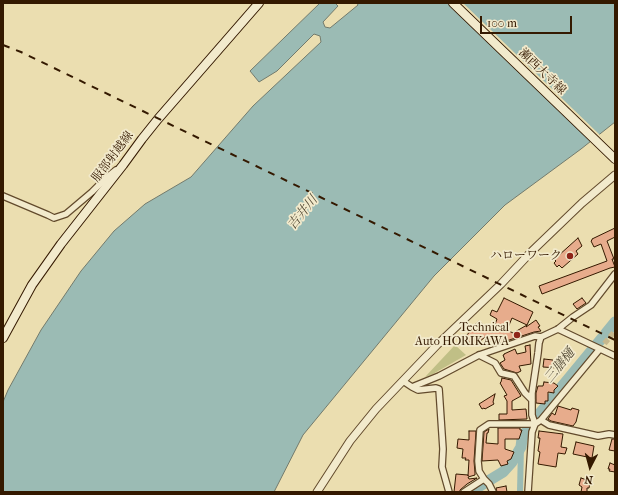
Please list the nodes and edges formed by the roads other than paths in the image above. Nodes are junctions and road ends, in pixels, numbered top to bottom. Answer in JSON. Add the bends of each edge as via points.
{"nodes":[{"id":1,"x":258,"y":3,"type":"edge"},
{"id":2,"x":453,"y":3,"type":"edge"},
{"id":3,"x":615,"y":159,"type":"edge"},
{"id":4,"x":123,"y":165,"type":"junction"},
{"id":5,"x":615,"y":175,"type":"edge"},
{"id":6,"x":3,"y":196,"type":"edge"},
{"id":7,"x":615,"y":274,"type":"edge"},
{"id":8,"x":558,"y":329,"type":"junction"},
{"id":9,"x":542,"y":337,"type":"junction"},
{"id":10,"x":3,"y":338,"type":"edge"},
{"id":11,"x":596,"y":348,"type":"junction"},
{"id":12,"x":479,"y":355,"type":"junction"},
{"id":13,"x":615,"y":356,"type":"edge"},
{"id":14,"x":403,"y":381,"type":"junction"},
{"id":15,"x":412,"y":387,"type":"junction"},
{"id":16,"x":532,"y":400,"type":"junction"},
{"id":17,"x":541,"y":420,"type":"junction"},
{"id":18,"x":535,"y":424,"type":"junction"},
{"id":19,"x":615,"y":435,"type":"edge"},
{"id":20,"x":484,"y":478,"type":"junction"},
{"id":21,"x":317,"y":492,"type":"edge"},
{"id":22,"x":449,"y":492,"type":"edge"},
{"id":23,"x":464,"y":492,"type":"edge"},
{"id":24,"x":493,"y":492,"type":"edge"},
{"id":25,"x":528,"y":492,"type":"edge"}],
"edges":[{"from":1,"to":4,"type":"main road","name":"服部射越線","via":[[158,119]]},
{"from":2,"to":3,"type":"main road","name":"瀬西大寺線"},
{"from":4,"to":6,"type":"street","via":[[66,214],[54,218]]},
{"from":4,"to":10,"type":"main road","name":"服部射越線","via":[[32,285]]},
{"from":5,"to":14,"type":"street","via":[[530,253]]},
{"from":7,"to":8,"type":"street","via":[[591,305]]},
{"from":8,"to":9,"type":"street"},
{"from":8,"to":11,"type":"street"},
{"from":9,"to":12,"type":"street","via":[[535,336]]},
{"from":9,"to":16,"type":"street","via":[[539,343]]},
{"from":11,"to":13,"type":"street"},
{"from":11,"to":17,"type":"street"},
{"from":12,"to":15,"type":"street"},
{"from":12,"to":16,"type":"street","via":[[495,363],[501,373],[514,376]]},
{"from":14,"to":15,"type":"street"},
{"from":14,"to":21,"type":"street","via":[[376,408],[350,441]]},
{"from":15,"to":22,"type":"street","via":[[418,390],[439,390],[442,467]]},
{"from":16,"to":18,"type":"street"},
{"from":17,"to":18,"type":"street"},
{"from":17,"to":19,"type":"street","via":[[549,425],[598,436]]},
{"from":18,"to":20,"type":"street","via":[[489,424],[480,430],[478,461],[479,471]]},
{"from":18,"to":25,"type":"street","via":[[532,432]]},
{"from":20,"to":23,"type":"street"},
{"from":20,"to":24,"type":"street"}]}
